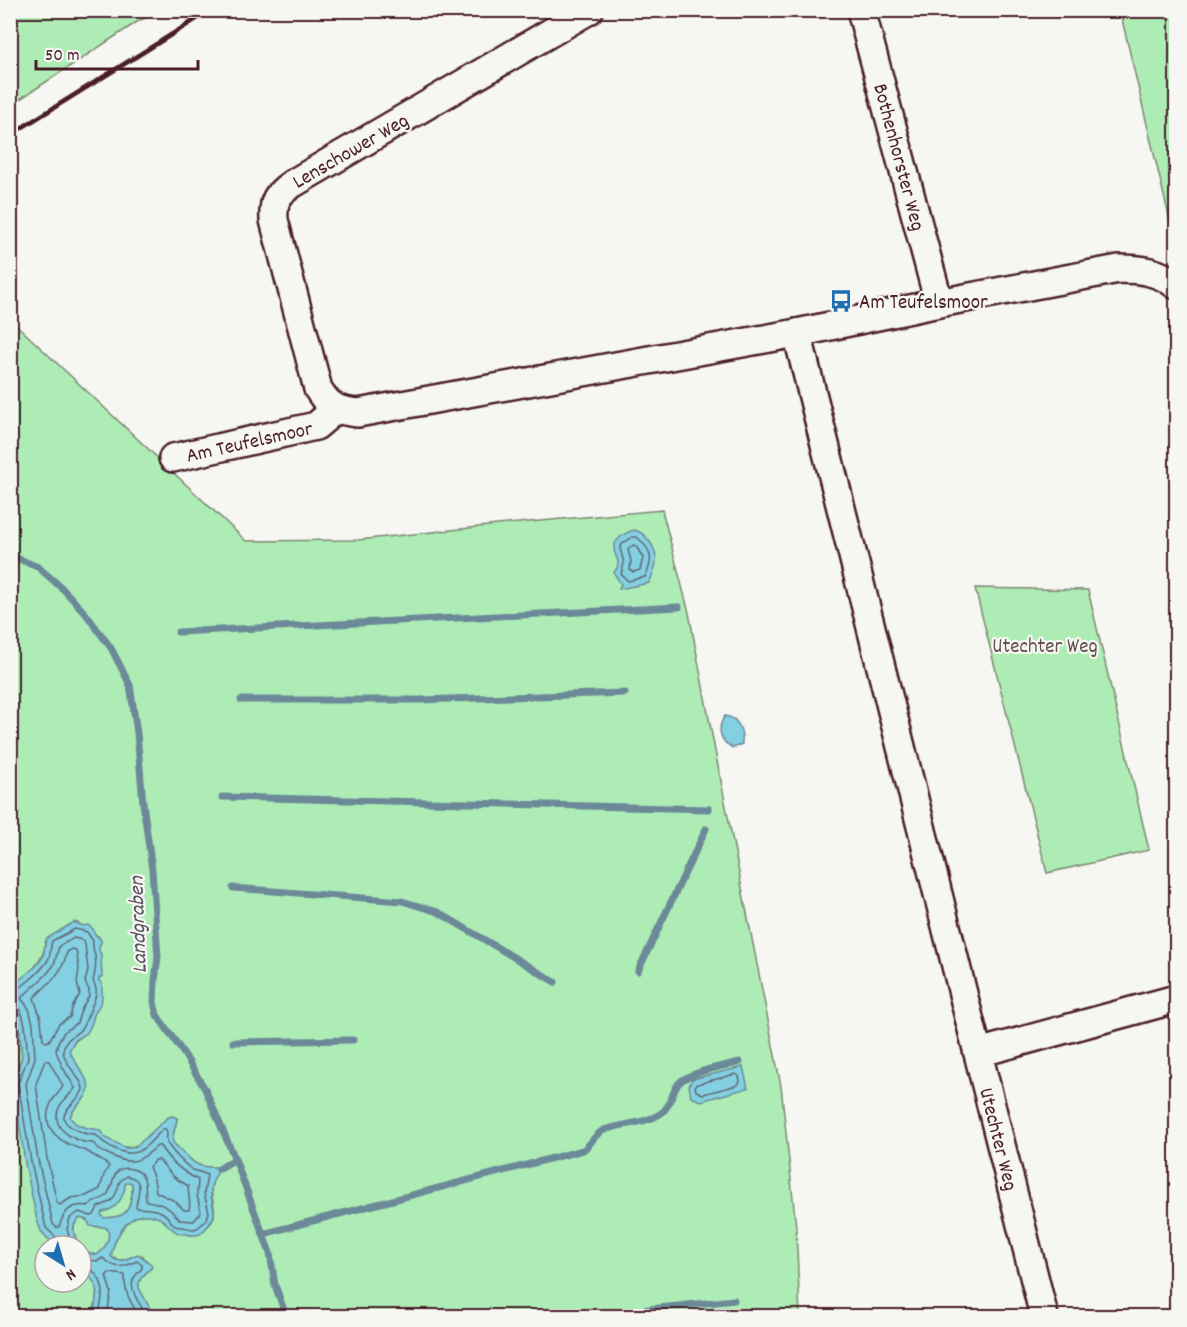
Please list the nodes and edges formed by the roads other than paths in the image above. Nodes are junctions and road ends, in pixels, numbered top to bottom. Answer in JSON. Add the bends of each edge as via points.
{"nodes":[{"id":1,"x":589,"y":10,"type":"edge"},
{"id":2,"x":861,"y":10,"type":"edge"},
{"id":3,"x":1172,"y":281,"type":"edge"},
{"id":4,"x":939,"y":303,"type":"junction"},
{"id":5,"x":797,"y":333,"type":"junction"},
{"id":6,"x":336,"y":409,"type":"junction"},
{"id":7,"x":173,"y":458,"type":"dead end"},
{"id":8,"x":1176,"y":999,"type":"edge"},
{"id":9,"x":978,"y":1053,"type":"junction"},
{"id":10,"x":1044,"y":1317,"type":"edge"}],
"edges":[{"from":1,"to":6,"type":"street","name":"Lenschower Weg","via":[[291,184],[276,197],[274,220],[318,389]]},
{"from":2,"to":4,"type":"street","name":"Bothenhorster Weg"},
{"from":3,"to":4,"type":"street","name":"Am Teufelsmoor","via":[[1153,272],[1119,269]]},
{"from":4,"to":5,"type":"street","name":"Am Teufelsmoor"},
{"from":5,"to":6,"type":"street","name":"Am Teufelsmoor","via":[[358,413]]},
{"from":5,"to":9,"type":"street","name":"Utechter Weg"},
{"from":6,"to":7,"type":"street","name":"Am Teufelsmoor","via":[[316,426]]},
{"from":8,"to":9,"type":"street"},
{"from":9,"to":10,"type":"street","name":"Utechter Weg"}]}
